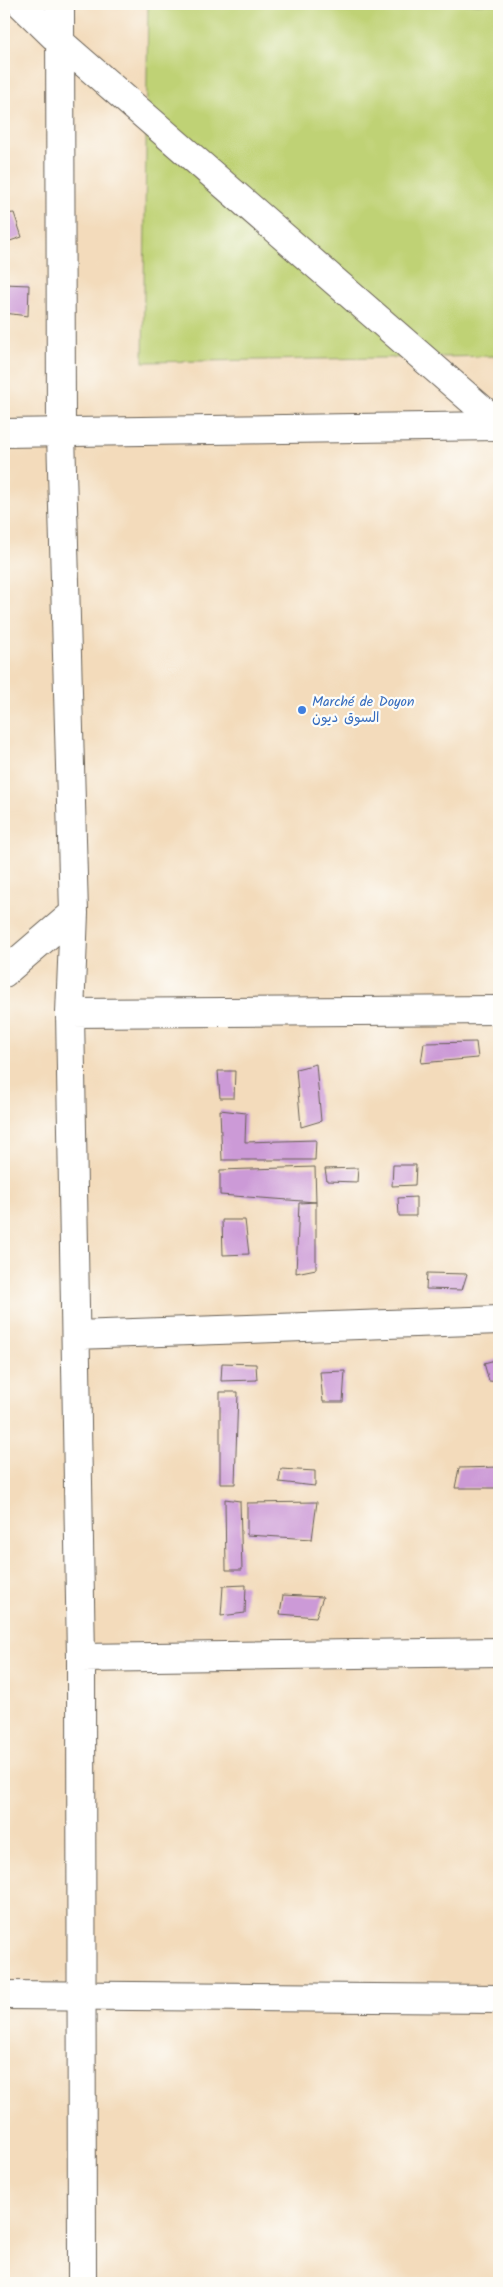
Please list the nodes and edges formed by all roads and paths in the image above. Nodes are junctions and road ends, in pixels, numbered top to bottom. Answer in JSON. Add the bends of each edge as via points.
{"nodes":[{"id":1,"x":22,"y":4,"type":"edge"},
{"id":2,"x":60,"y":4,"type":"edge"},
{"id":3,"x":60,"y":42,"type":"junction"},
{"id":4,"x":499,"y":425,"type":"edge"},
{"id":5,"x":4,"y":433,"type":"edge"},
{"id":6,"x":61,"y":433,"type":"junction"},
{"id":7,"x":74,"y":913,"type":"junction"},
{"id":8,"x":4,"y":973,"type":"edge"},
{"id":9,"x":499,"y":1010,"type":"edge"},
{"id":10,"x":70,"y":1013,"type":"junction"},
{"id":11,"x":499,"y":1320,"type":"edge"},
{"id":12,"x":76,"y":1335,"type":"junction"},
{"id":13,"x":499,"y":1652,"type":"edge"},
{"id":14,"x":82,"y":1658,"type":"junction"},
{"id":15,"x":80,"y":1994,"type":"junction"},
{"id":16,"x":4,"y":1995,"type":"edge"},
{"id":17,"x":499,"y":1999,"type":"edge"},
{"id":18,"x":82,"y":2283,"type":"edge"}],
"edges":[{"from":1,"to":3,"type":"street"},
{"from":2,"to":3,"type":"street"},
{"from":3,"to":4,"type":"street"},
{"from":3,"to":6,"type":"street"},
{"from":4,"to":6,"type":"street"},
{"from":5,"to":6,"type":"street"},
{"from":6,"to":7,"type":"street"},
{"from":7,"to":8,"type":"street"},
{"from":7,"to":10,"type":"street"},
{"from":9,"to":10,"type":"street"},
{"from":10,"to":12,"type":"street"},
{"from":11,"to":12,"type":"street"},
{"from":12,"to":14,"type":"street"},
{"from":13,"to":14,"type":"street"},
{"from":14,"to":15,"type":"street"},
{"from":15,"to":16,"type":"street"},
{"from":15,"to":17,"type":"street"},
{"from":15,"to":18,"type":"street"}]}
